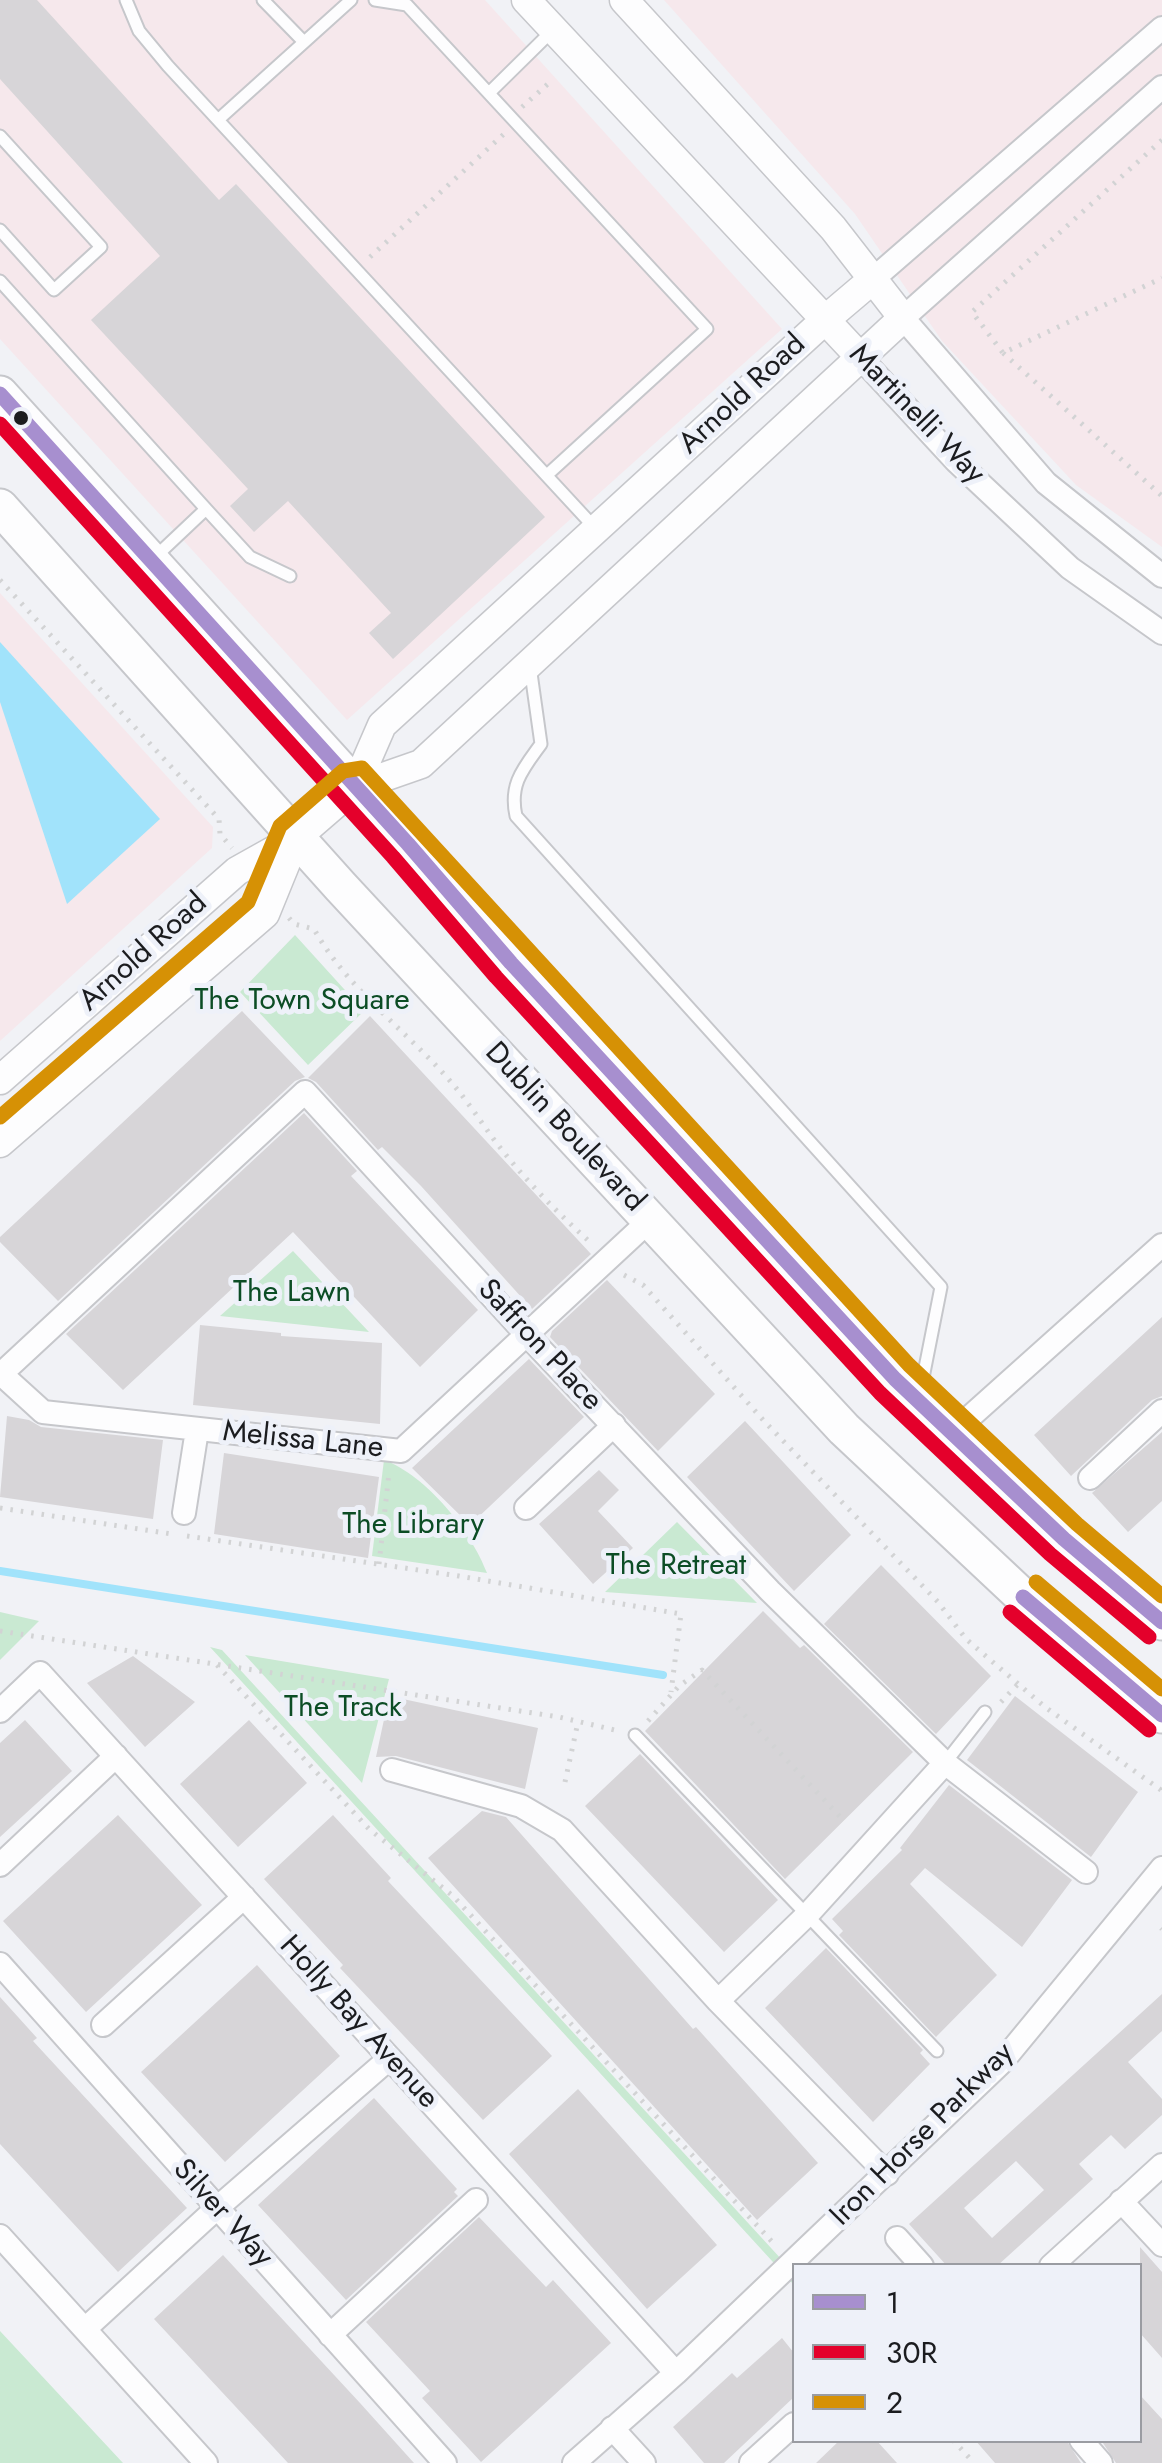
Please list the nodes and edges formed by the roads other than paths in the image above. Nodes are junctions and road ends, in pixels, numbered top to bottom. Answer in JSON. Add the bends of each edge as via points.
{"nodes":[{"id":1,"x":126,"y":0,"type":"edge"},
{"id":2,"x":263,"y":0,"type":"edge"},
{"id":3,"x":351,"y":0,"type":"edge"},
{"id":4,"x":375,"y":0,"type":"edge"},
{"id":5,"x":526,"y":0,"type":"edge"},
{"id":6,"x":624,"y":0,"type":"edge"},
{"id":7,"x":1162,"y":28,"type":"edge"},
{"id":8,"x":554,"y":30,"type":"junction"},
{"id":9,"x":303,"y":42,"type":"junction"},
{"id":10,"x":1162,"y":87,"type":"edge"},
{"id":11,"x":490,"y":92,"type":"junction"},
{"id":12,"x":219,"y":119,"type":"junction"},
{"id":13,"x":0,"y":136,"type":"edge"},
{"id":14,"x":0,"y":230,"type":"edge"},
{"id":15,"x":12,"y":243,"type":"junction"},
{"id":16,"x":0,"y":254,"type":"edge"},
{"id":17,"x":0,"y":280,"type":"edge"},
{"id":18,"x":872,"y":280,"type":"junction"},
{"id":19,"x":903,"y":318,"type":"junction"},
{"id":20,"x":826,"y":319,"type":"junction"},
{"id":21,"x":860,"y":357,"type":"junction"},
{"id":22,"x":0,"y":394,"type":"edge"},
{"id":23,"x":547,"y":475,"type":"junction"},
{"id":24,"x":0,"y":506,"type":"edge"},
{"id":25,"x":206,"y":508,"type":"junction"},
{"id":26,"x":598,"y":531,"type":"junction"},
{"id":27,"x":151,"y":561,"type":"junction"},
{"id":28,"x":290,"y":576,"type":"dead end"},
{"id":29,"x":1162,"y":576,"type":"edge"},
{"id":30,"x":1162,"y":633,"type":"edge"},
{"id":31,"x":530,"y":663,"type":"junction"},
{"id":32,"x":355,"y":787,"type":"junction"},
{"id":33,"x":296,"y":838,"type":"junction"},
{"id":34,"x":0,"y":1080,"type":"edge"},
{"id":35,"x":0,"y":1142,"type":"edge"},
{"id":36,"x":650,"y":1220,"type":"junction"},
{"id":37,"x":1162,"y":1245,"type":"edge"},
{"id":38,"x":527,"y":1335,"type":"junction"},
{"id":39,"x":0,"y":1374,"type":"edge"},
{"id":40,"x":918,"y":1402,"type":"junction"},
{"id":41,"x":1162,"y":1411,"type":"edge"},
{"id":42,"x":614,"y":1425,"type":"junction"},
{"id":43,"x":198,"y":1430,"type":"junction"},
{"id":44,"x":952,"y":1434,"type":"junction"},
{"id":45,"x":1090,"y":1478,"type":"dead end"},
{"id":46,"x":526,"y":1508,"type":"dead end"},
{"id":47,"x":184,"y":1513,"type":"dead end"},
{"id":48,"x":1162,"y":1622,"type":"edge"},
{"id":49,"x":0,"y":1710,"type":"edge"},
{"id":50,"x":986,"y":1712,"type":"road end"},
{"id":51,"x":1162,"y":1715,"type":"edge"},
{"id":52,"x":635,"y":1736,"type":"road end"},
{"id":53,"x":116,"y":1756,"type":"junction"},
{"id":54,"x":945,"y":1763,"type":"junction"},
{"id":55,"x":392,"y":1770,"type":"dead end"},
{"id":56,"x":0,"y":1865,"type":"edge"},
{"id":57,"x":1162,"y":1868,"type":"edge"},
{"id":58,"x":1086,"y":1872,"type":"dead end"},
{"id":59,"x":244,"y":1897,"type":"junction"},
{"id":60,"x":807,"y":1915,"type":"junction"},
{"id":61,"x":0,"y":1964,"type":"edge"},
{"id":62,"x":718,"y":2001,"type":"junction"},
{"id":63,"x":104,"y":2025,"type":"dead end"},
{"id":64,"x":937,"y":2051,"type":"dead end"},
{"id":65,"x":390,"y":2058,"type":"junction"},
{"id":66,"x":1162,"y":2165,"type":"edge"},
{"id":67,"x":888,"y":2174,"type":"junction"},
{"id":68,"x":476,"y":2200,"type":"dead end"},
{"id":69,"x":1121,"y":2201,"type":"junction"},
{"id":70,"x":217,"y":2208,"type":"junction"},
{"id":71,"x":0,"y":2236,"type":"edge"},
{"id":72,"x":897,"y":2238,"type":"dead end"},
{"id":73,"x":1162,"y":2245,"type":"edge"},
{"id":74,"x":794,"y":2263,"type":"edge"},
{"id":75,"x":919,"y":2263,"type":"edge"},
{"id":76,"x":1053,"y":2263,"type":"edge"},
{"id":77,"x":792,"y":2265,"type":"edge"},
{"id":78,"x":85,"y":2329,"type":"junction"},
{"id":79,"x":330,"y":2335,"type":"junction"},
{"id":80,"x":676,"y":2374,"type":"junction"},
{"id":81,"x":792,"y":2426,"type":"edge"},
{"id":82,"x":612,"y":2428,"type":"junction"},
{"id":83,"x":1084,"y":2443,"type":"edge"},
{"id":84,"x":206,"y":2463,"type":"edge"},
{"id":85,"x":446,"y":2463,"type":"edge"},
{"id":86,"x":574,"y":2463,"type":"edge"},
{"id":87,"x":644,"y":2463,"type":"edge"},
{"id":88,"x":750,"y":2463,"type":"edge"},
{"id":89,"x":1101,"y":2463,"type":"edge"}],
"edges":[{"from":1,"to":12,"type":"lane","via":[[139,31]]},
{"from":2,"to":9,"type":"lane"},
{"from":3,"to":9,"type":"lane"},
{"from":4,"to":11,"type":"lane","via":[[406,5]]},
{"from":5,"to":8,"type":"street","name":"Martinelli Way"},
{"from":6,"to":18,"type":"street","name":"Martinelli Way","via":[[833,228]]},
{"from":7,"to":18,"type":"street","name":"Arnold Road"},
{"from":8,"to":11,"type":"lane"},
{"from":8,"to":20,"type":"street","name":"Martinelli Way"},
{"from":9,"to":12,"type":"lane"},
{"from":10,"to":19,"type":"street","name":"Arnold Road"},
{"from":11,"to":23,"type":"lane","via":[[708,329]]},
{"from":12,"to":23,"type":"lane"},
{"from":13,"to":15,"type":"lane","via":[[101,248],[54,290]]},
{"from":14,"to":15,"type":"lane"},
{"from":15,"to":16,"type":"lane"},
{"from":17,"to":25,"type":"lane"},
{"from":18,"to":19,"type":"street","name":"Martinelli Way"},
{"from":18,"to":20,"type":"street","name":"Arnold Road"},
{"from":19,"to":21,"type":"street","name":"Arnold Road"},
{"from":19,"to":29,"type":"street","name":"Martinelli Way","via":[[1046,483]]},
{"from":20,"to":21,"type":"street","name":"Martinelli Way"},
{"from":20,"to":26,"type":"street","name":"Arnold Road"},
{"from":21,"to":30,"type":"street","name":"Martinelli Way","via":[[1070,568]]},
{"from":21,"to":31,"type":"street","name":"Arnold Road"},
{"from":22,"to":27,"type":"main road"},
{"from":23,"to":26,"type":"lane"},
{"from":24,"to":33,"type":"main road","name":"Dublin Boulevard"},
{"from":25,"to":27,"type":"lane"},
{"from":25,"to":28,"type":"lane","via":[[250,557]]},
{"from":26,"to":32,"type":"street","name":"Arnold Road","via":[[382,725]]},
{"from":27,"to":32,"type":"main road"},
{"from":31,"to":32,"type":"street","name":"Arnold Road","via":[[421,764]]},
{"from":31,"to":40,"type":"lane","via":[[540,744],[512,796],[516,816],[941,1286]]},
{"from":32,"to":33,"type":"street","name":"Arnold Road"},
{"from":32,"to":40,"type":"main road"},
{"from":33,"to":34,"type":"street","name":"Arnold Road","via":[[237,870]]},
{"from":33,"to":35,"type":"street","name":"Arnold Road","via":[[265,914]]},
{"from":33,"to":36,"type":"main road","name":"Dublin Boulevard"},
{"from":36,"to":38,"type":"street","name":"Melissa Lane"},
{"from":36,"to":51,"type":"main road","name":"Dublin Boulevard","via":[[844,1429],[1024,1598]]},
{"from":37,"to":44,"type":"street"},
{"from":38,"to":39,"type":"street","name":"Saffron Place","via":[[305,1092]]},
{"from":38,"to":42,"type":"street","name":"Saffron Place"},
{"from":38,"to":43,"type":"street","name":"Melissa Lane","via":[[401,1451]]},
{"from":39,"to":43,"type":"street","name":"Melissa Lane","via":[[44,1412]]},
{"from":40,"to":44,"type":"main road"},
{"from":41,"to":45,"type":"street"},
{"from":42,"to":46,"type":"street"},
{"from":42,"to":54,"type":"street","name":"Saffron Place"},
{"from":43,"to":47,"type":"street"},
{"from":44,"to":48,"type":"main road"},
{"from":49,"to":53,"type":"street","name":"Holly Bay Avenue","via":[[40,1673]]},
{"from":50,"to":54,"type":"lane"},
{"from":52,"to":60,"type":"lane"},
{"from":53,"to":56,"type":"street"},
{"from":53,"to":59,"type":"street","name":"Holly Bay Avenue"},
{"from":54,"to":58,"type":"street","name":"Saffron Place"},
{"from":54,"to":60,"type":"street"},
{"from":55,"to":62,"type":"street","via":[[521,1806],[562,1830]]},
{"from":57,"to":67,"type":"street","name":"Iron Horse Parkway","via":[[1002,2062]]},
{"from":59,"to":63,"type":"street"},
{"from":59,"to":65,"type":"street","name":"Holly Bay Avenue"},
{"from":60,"to":62,"type":"street"},
{"from":60,"to":64,"type":"lane"},
{"from":61,"to":70,"type":"street","name":"Silver Way"},
{"from":62,"to":67,"type":"street"},
{"from":65,"to":70,"type":"street"},
{"from":65,"to":80,"type":"street","name":"Holly Bay Avenue"},
{"from":66,"to":69,"type":"street"},
{"from":67,"to":74,"type":"street","name":"Iron Horse Parkway"},
{"from":68,"to":79,"type":"street"},
{"from":69,"to":73,"type":"street"},
{"from":69,"to":76,"type":"street"},
{"from":70,"to":78,"type":"street"},
{"from":70,"to":79,"type":"street","name":"Silver Way"},
{"from":71,"to":78,"type":"street"},
{"from":72,"to":75,"type":"street"},
{"from":77,"to":80,"type":"street","name":"Iron Horse Parkway"},
{"from":78,"to":84,"type":"street"},
{"from":79,"to":85,"type":"street","name":"Silver Way"},
{"from":80,"to":82,"type":"street","name":"Iron Horse Parkway"},
{"from":81,"to":88,"type":"street"},
{"from":82,"to":86,"type":"street","name":"Iron Horse Parkway"},
{"from":82,"to":87,"type":"street"},
{"from":83,"to":89,"type":"street"}]}
